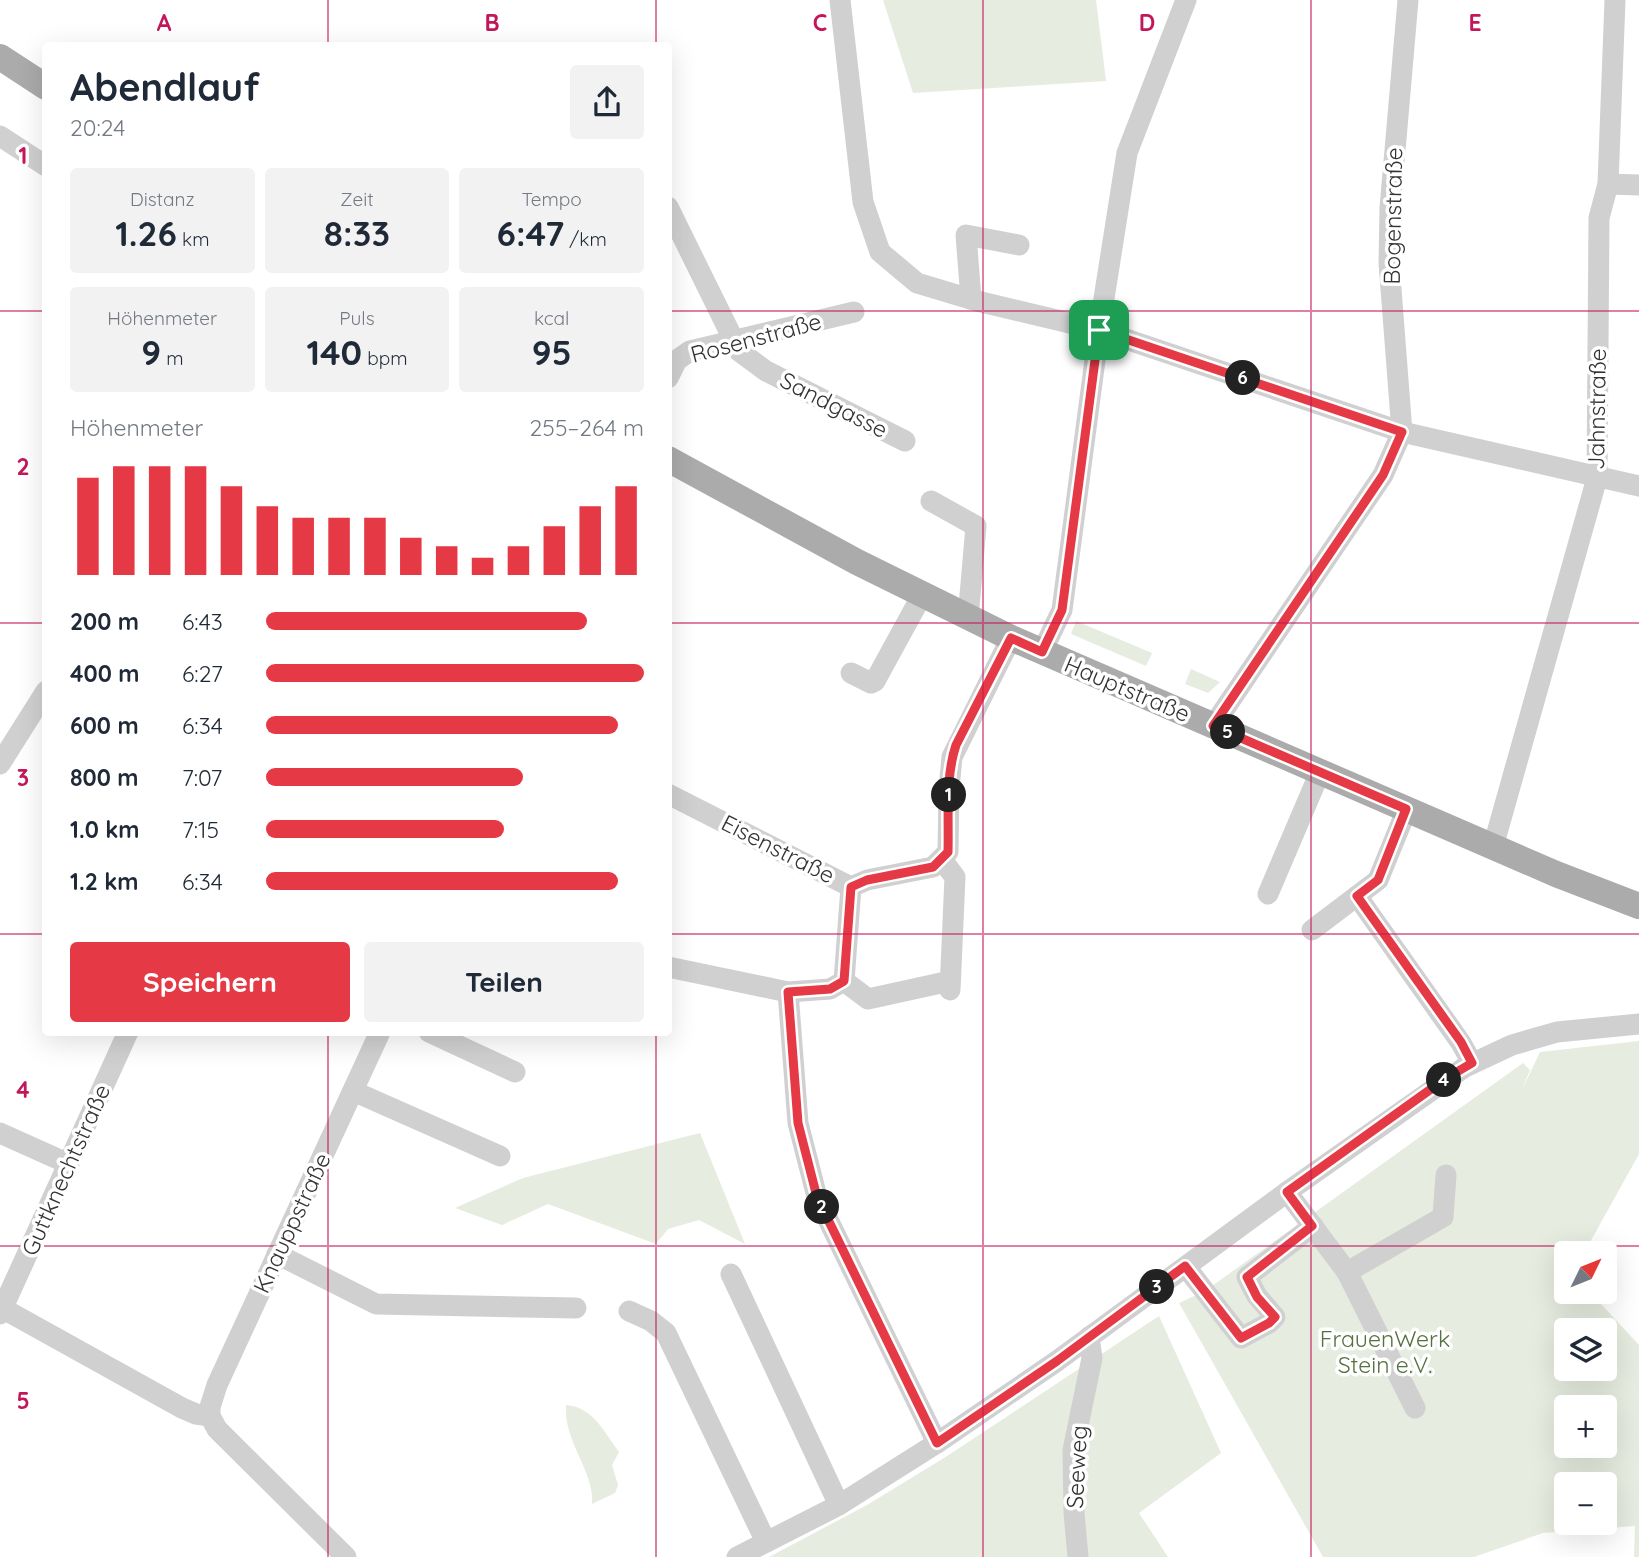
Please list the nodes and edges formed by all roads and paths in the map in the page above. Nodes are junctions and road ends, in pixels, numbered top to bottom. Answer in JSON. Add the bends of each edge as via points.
{"nodes":[{"id":1,"x":840,"y":0,"type":"edge"},
{"id":2,"x":1186,"y":0,"type":"edge"},
{"id":3,"x":1408,"y":0,"type":"edge"},
{"id":4,"x":1615,"y":0,"type":"edge"},
{"id":5,"x":0,"y":57,"type":"edge"},
{"id":6,"x":42,"y":84,"type":"edge"},
{"id":7,"x":0,"y":136,"type":"edge"},
{"id":8,"x":42,"y":163,"type":"edge"},
{"id":9,"x":1608,"y":184,"type":"junction"},
{"id":10,"x":1639,"y":185,"type":"edge"},
{"id":11,"x":672,"y":215,"type":"edge"},
{"id":12,"x":1019,"y":245,"type":"dead end"},
{"id":13,"x":971,"y":299,"type":"junction"},
{"id":14,"x":854,"y":312,"type":"dead end"},
{"id":15,"x":1099,"y":330,"type":"junction"},
{"id":16,"x":734,"y":340,"type":"junction"},
{"id":17,"x":672,"y":370,"type":"edge"},
{"id":18,"x":1402,"y":432,"type":"junction"},
{"id":19,"x":905,"y":442,"type":"dead end"},
{"id":20,"x":672,"y":461,"type":"edge"},
{"id":21,"x":1597,"y":478,"type":"junction"},
{"id":22,"x":1639,"y":486,"type":"edge"},
{"id":23,"x":931,"y":501,"type":"dead end"},
{"id":24,"x":922,"y":595,"type":"junction"},
{"id":25,"x":965,"y":616,"type":"junction"},
{"id":26,"x":1011,"y":638,"type":"junction"},
{"id":27,"x":1042,"y":652,"type":"junction"},
{"id":28,"x":851,"y":673,"type":"dead end"},
{"id":29,"x":42,"y":697,"type":"edge"},
{"id":30,"x":1213,"y":726,"type":"junction"},
{"id":31,"x":0,"y":764,"type":"edge"},
{"id":32,"x":1320,"y":772,"type":"junction"},
{"id":33,"x":672,"y":795,"type":"edge"},
{"id":34,"x":1406,"y":809,"type":"junction"},
{"id":35,"x":1493,"y":847,"type":"junction"},
{"id":36,"x":942,"y":860,"type":"junction"},
{"id":37,"x":851,"y":887,"type":"junction"},
{"id":38,"x":1268,"y":894,"type":"dead end"},
{"id":39,"x":1357,"y":896,"type":"junction"},
{"id":40,"x":1639,"y":906,"type":"edge"},
{"id":41,"x":1312,"y":930,"type":"dead end"},
{"id":42,"x":672,"y":968,"type":"edge"},
{"id":43,"x":844,"y":981,"type":"junction"},
{"id":44,"x":788,"y":992,"type":"junction"},
{"id":45,"x":1639,"y":1024,"type":"edge"},
{"id":46,"x":126,"y":1036,"type":"edge"},
{"id":47,"x":378,"y":1036,"type":"edge"},
{"id":48,"x":438,"y":1036,"type":"edge"},
{"id":49,"x":1472,"y":1063,"type":"junction"},
{"id":50,"x":515,"y":1072,"type":"dead end"},
{"id":51,"x":353,"y":1091,"type":"junction"},
{"id":52,"x":0,"y":1133,"type":"edge"},
{"id":53,"x":500,"y":1156,"type":"dead end"},
{"id":54,"x":69,"y":1164,"type":"junction"},
{"id":55,"x":1446,"y":1175,"type":"dead end"},
{"id":56,"x":1287,"y":1192,"type":"junction"},
{"id":57,"x":1312,"y":1226,"type":"junction"},
{"id":58,"x":277,"y":1254,"type":"junction"},
{"id":59,"x":1185,"y":1266,"type":"junction"},
{"id":60,"x":1347,"y":1272,"type":"junction"},
{"id":61,"x":731,"y":1274,"type":"dead end"},
{"id":62,"x":576,"y":1308,"type":"dead end"},
{"id":63,"x":1,"y":1310,"type":"edge"},
{"id":64,"x":629,"y":1311,"type":"dead end"},
{"id":65,"x":1089,"y":1337,"type":"junction"},
{"id":66,"x":1415,"y":1408,"type":"dead end"},
{"id":67,"x":211,"y":1416,"type":"junction"},
{"id":68,"x":937,"y":1443,"type":"junction"},
{"id":69,"x":839,"y":1505,"type":"junction"},
{"id":70,"x":766,"y":1542,"type":"junction"},
{"id":71,"x":346,"y":1557,"type":"edge"},
{"id":72,"x":737,"y":1557,"type":"edge"},
{"id":73,"x":1078,"y":1557,"type":"edge"}],
"edges":[{"from":1,"to":13,"type":"street","via":[[863,202],[880,251],[917,283]]},
{"from":2,"to":15,"type":"street","via":[[1127,153]]},
{"from":3,"to":18,"type":"street","name":"Bogenstraße","via":[[1389,262]]},
{"from":4,"to":9,"type":"street","name":"Jahnstraße"},
{"from":5,"to":6,"type":"main road"},
{"from":7,"to":8,"type":"street"},
{"from":9,"to":10,"type":"street"},
{"from":9,"to":21,"type":"street","name":"Jahnstraße","via":[[1599,218]]},
{"from":11,"to":16,"type":"street","name":"Sandgasse"},
{"from":12,"to":13,"type":"street","via":[[966,235]]},
{"from":13,"to":15,"type":"street"},
{"from":14,"to":16,"type":"street","name":"Rosenstraße"},
{"from":15,"to":18,"type":"street"},
{"from":15,"to":27,"type":"street","via":[[1062,610]]},
{"from":16,"to":17,"type":"street","name":"Rosenstraße","via":[[690,351]]},
{"from":16,"to":19,"type":"street","name":"Sandgasse","via":[[743,356],[766,370]]},
{"from":18,"to":21,"type":"street"},
{"from":18,"to":30,"type":"street","via":[[1383,475]]},
{"from":20,"to":24,"type":"main road","name":"Hauptstraße"},
{"from":21,"to":22,"type":"street"},
{"from":21,"to":35,"type":"street","name":"Jahnstraße"},
{"from":23,"to":25,"type":"street","via":[[976,526]]},
{"from":24,"to":25,"type":"main road","name":"Hauptstraße"},
{"from":24,"to":28,"type":"street","via":[[875,681]]},
{"from":25,"to":26,"type":"main road","name":"Hauptstraße"},
{"from":26,"to":27,"type":"main road","name":"Hauptstraße"},
{"from":26,"to":36,"type":"street","via":[[952,757],[948,852]]},
{"from":27,"to":30,"type":"main road","name":"Hauptstraße"},
{"from":29,"to":31,"type":"street"},
{"from":30,"to":32,"type":"main road","name":"Hauptstraße"},
{"from":32,"to":34,"type":"main road","name":"Hauptstraße"},
{"from":32,"to":38,"type":"street"},
{"from":33,"to":37,"type":"street","name":"Eisenstraße"},
{"from":34,"to":35,"type":"main road","name":"Hauptstraße"},
{"from":34,"to":39,"type":"street","via":[[1378,880]]},
{"from":35,"to":40,"type":"main road","name":"Hauptstraße"},
{"from":36,"to":37,"type":"street","name":"Eisenstraße","via":[[933,867]]},
{"from":36,"to":43,"type":"street","via":[[955,877],[950,985],[867,999]]},
{"from":37,"to":43,"type":"street"},
{"from":39,"to":41,"type":"street"},
{"from":39,"to":49,"type":"street"},
{"from":42,"to":44,"type":"street"},
{"from":43,"to":44,"type":"street","via":[[830,989]]},
{"from":44,"to":68,"type":"street","via":[[798,1123],[817,1197]]},
{"from":45,"to":49,"type":"street","via":[[1557,1032]]},
{"from":46,"to":54,"type":"street","name":"Guttknechtstraße"},
{"from":47,"to":51,"type":"street","name":"Knauppstraße"},
{"from":48,"to":50,"type":"street"},
{"from":49,"to":56,"type":"street"},
{"from":51,"to":53,"type":"street"},
{"from":51,"to":58,"type":"street","name":"Knauppstraße"},
{"from":52,"to":54,"type":"street"},
{"from":54,"to":63,"type":"street","name":"Guttknechtstraße"},
{"from":55,"to":60,"type":"street","via":[[1443,1217]]},
{"from":56,"to":57,"type":"street"},
{"from":56,"to":59,"type":"street"},
{"from":57,"to":59,"type":"street","via":[[1247,1277],[1275,1317],[1241,1338]]},
{"from":57,"to":60,"type":"street"},
{"from":58,"to":62,"type":"street","via":[[376,1304]]},
{"from":58,"to":67,"type":"street","name":"Knauppstraße","via":[[217,1385]]},
{"from":59,"to":65,"type":"street"},
{"from":60,"to":66,"type":"street"},
{"from":61,"to":69,"type":"street"},
{"from":63,"to":67,"type":"street","via":[[182,1408]]},
{"from":64,"to":70,"type":"street","via":[[666,1333]]},
{"from":65,"to":68,"type":"street"},
{"from":65,"to":73,"type":"street","name":"Seeweg","via":[[1092,1359],[1073,1450]]},
{"from":67,"to":71,"type":"street","via":[[224,1438]]},
{"from":68,"to":69,"type":"street"},
{"from":69,"to":70,"type":"street"},
{"from":70,"to":72,"type":"street"}]}
